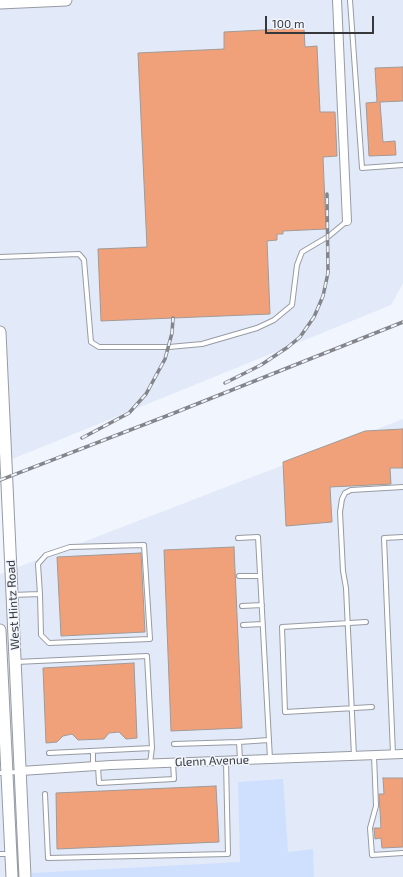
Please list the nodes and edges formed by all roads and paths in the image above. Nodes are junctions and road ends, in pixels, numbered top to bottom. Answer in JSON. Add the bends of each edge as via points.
{"nodes":[{"id":1,"x":66,"y":0,"type":"edge"},
{"id":2,"x":337,"y":0,"type":"edge"},
{"id":3,"x":350,"y":0,"type":"edge"},
{"id":4,"x":0,"y":3,"type":"edge"},
{"id":5,"x":403,"y":164,"type":"edge"},
{"id":6,"x":347,"y":221,"type":"joint"},
{"id":7,"x":0,"y":257,"type":"edge"},
{"id":8,"x":0,"y":332,"type":"edge"},
{"id":9,"x":403,"y":487,"type":"edge"},
{"id":10,"x":403,"y":537,"type":"edge"},
{"id":11,"x":238,"y":538,"type":"dead end"},
{"id":12,"x":239,"y":576,"type":"dead end"},
{"id":13,"x":260,"y":576,"type":"junction"},
{"id":14,"x":40,"y":594,"type":"junction"},
{"id":15,"x":12,"y":596,"type":"junction"},
{"id":16,"x":242,"y":606,"type":"dead end"},
{"id":17,"x":262,"y":606,"type":"junction"},
{"id":18,"x":366,"y":622,"type":"dead end"},
{"id":19,"x":348,"y":623,"type":"junction"},
{"id":20,"x":263,"y":624,"type":"junction"},
{"id":21,"x":243,"y":625,"type":"dead end"},
{"id":22,"x":0,"y":630,"type":"edge"},
{"id":23,"x":0,"y":637,"type":"edge"},
{"id":24,"x":0,"y":652,"type":"edge"},
{"id":25,"x":16,"y":662,"type":"junction"},
{"id":26,"x":1,"y":668,"type":"edge"},
{"id":27,"x":372,"y":707,"type":"dead end"},
{"id":28,"x":352,"y":708,"type":"junction"},
{"id":29,"x":269,"y":740,"type":"junction"},
{"id":30,"x":239,"y":742,"type":"junction"},
{"id":31,"x":174,"y":744,"type":"dead end"},
{"id":32,"x":152,"y":748,"type":"junction"},
{"id":33,"x":93,"y":751,"type":"junction"},
{"id":34,"x":49,"y":753,"type":"dead end"},
{"id":35,"x":394,"y":754,"type":"junction"},
{"id":36,"x":403,"y":754,"type":"edge"},
{"id":37,"x":374,"y":755,"type":"junction"},
{"id":38,"x":354,"y":756,"type":"junction"},
{"id":39,"x":270,"y":759,"type":"junction"},
{"id":40,"x":240,"y":760,"type":"junction"},
{"id":41,"x":226,"y":761,"type":"junction"},
{"id":42,"x":173,"y":763,"type":"junction"},
{"id":43,"x":150,"y":764,"type":"junction"},
{"id":44,"x":95,"y":766,"type":"junction"},
{"id":45,"x":21,"y":771,"type":"junction"},
{"id":46,"x":3,"y":773,"type":"edge"},
{"id":47,"x":46,"y":794,"type":"dead end"},
{"id":48,"x":403,"y":853,"type":"edge"},
{"id":49,"x":6,"y":854,"type":"edge"},
{"id":50,"x":12,"y":877,"type":"edge"},
{"id":51,"x":25,"y":877,"type":"edge"}],
"edges":[{"from":1,"to":4,"type":"main road"},
{"from":2,"to":6,"type":"street"},
{"from":3,"to":5,"type":"lane","via":[[362,168]]},
{"from":6,"to":7,"type":"lane","via":[[329,236],[302,252],[297,265],[292,305],[274,320],[257,328],[195,344],[169,347],[99,346],[91,342],[84,260],[79,254]]},
{"from":8,"to":15,"type":"main road","name":"West Hintz Road"},
{"from":9,"to":19,"type":"lane","via":[[351,490],[345,493],[342,499],[340,512]]},
{"from":10,"to":35,"type":"lane","via":[[384,538]]},
{"from":11,"to":13,"type":"lane","via":[[258,537]]},
{"from":12,"to":13,"type":"lane"},
{"from":13,"to":17,"type":"lane"},
{"from":14,"to":14,"type":"lane","via":[[41,634],[49,643],[150,639],[144,545],[70,547],[46,555],[38,564]]},
{"from":14,"to":15,"type":"lane"},
{"from":15,"to":25,"type":"main road","name":"West Hintz Road"},
{"from":16,"to":17,"type":"lane"},
{"from":17,"to":20,"type":"lane"},
{"from":18,"to":19,"type":"lane"},
{"from":19,"to":28,"type":"lane"},
{"from":19,"to":28,"type":"lane","via":[[282,627],[285,712]]},
{"from":20,"to":21,"type":"lane"},
{"from":20,"to":29,"type":"lane"},
{"from":22,"to":23,"type":"main road","name":"West Hintz Road"},
{"from":23,"to":24,"type":"main road","name":"West Hintz Road"},
{"from":24,"to":26,"type":"main road","name":"West Hintz Road"},
{"from":25,"to":32,"type":"lane","via":[[147,656]]},
{"from":25,"to":45,"type":"main road","name":"West Hintz Road"},
{"from":26,"to":46,"type":"main road","name":"West Hintz Road"},
{"from":27,"to":28,"type":"lane"},
{"from":28,"to":38,"type":"lane"},
{"from":29,"to":30,"type":"lane"},
{"from":29,"to":39,"type":"lane"},
{"from":30,"to":31,"type":"lane"},
{"from":30,"to":40,"type":"lane"},
{"from":32,"to":33,"type":"lane"},
{"from":32,"to":43,"type":"lane"},
{"from":33,"to":34,"type":"lane"},
{"from":33,"to":44,"type":"lane"},
{"from":35,"to":36,"type":"street","name":"Glenn Avenue"},
{"from":35,"to":37,"type":"street","name":"Glenn Avenue"},
{"from":37,"to":38,"type":"street","name":"Glenn Avenue"},
{"from":37,"to":48,"type":"lane","via":[[376,806],[370,828],[372,855]]},
{"from":38,"to":39,"type":"street","name":"Glenn Avenue"},
{"from":39,"to":40,"type":"street","name":"Glenn Avenue"},
{"from":40,"to":41,"type":"street","name":"Glenn Avenue"},
{"from":41,"to":42,"type":"street","name":"Glenn Avenue"},
{"from":41,"to":47,"type":"lane","via":[[228,854],[48,858]]},
{"from":42,"to":43,"type":"street","name":"Glenn Avenue"},
{"from":42,"to":44,"type":"lane","via":[[174,779],[99,783]]},
{"from":43,"to":44,"type":"street","name":"Glenn Avenue"},
{"from":44,"to":45,"type":"street","name":"Glenn Avenue"},
{"from":45,"to":46,"type":"lane"},
{"from":45,"to":51,"type":"main road","name":"West Hintz Road"},
{"from":46,"to":49,"type":"main road","name":"West Hintz Road"},
{"from":49,"to":50,"type":"main road","name":"West Hintz Road"}]}
